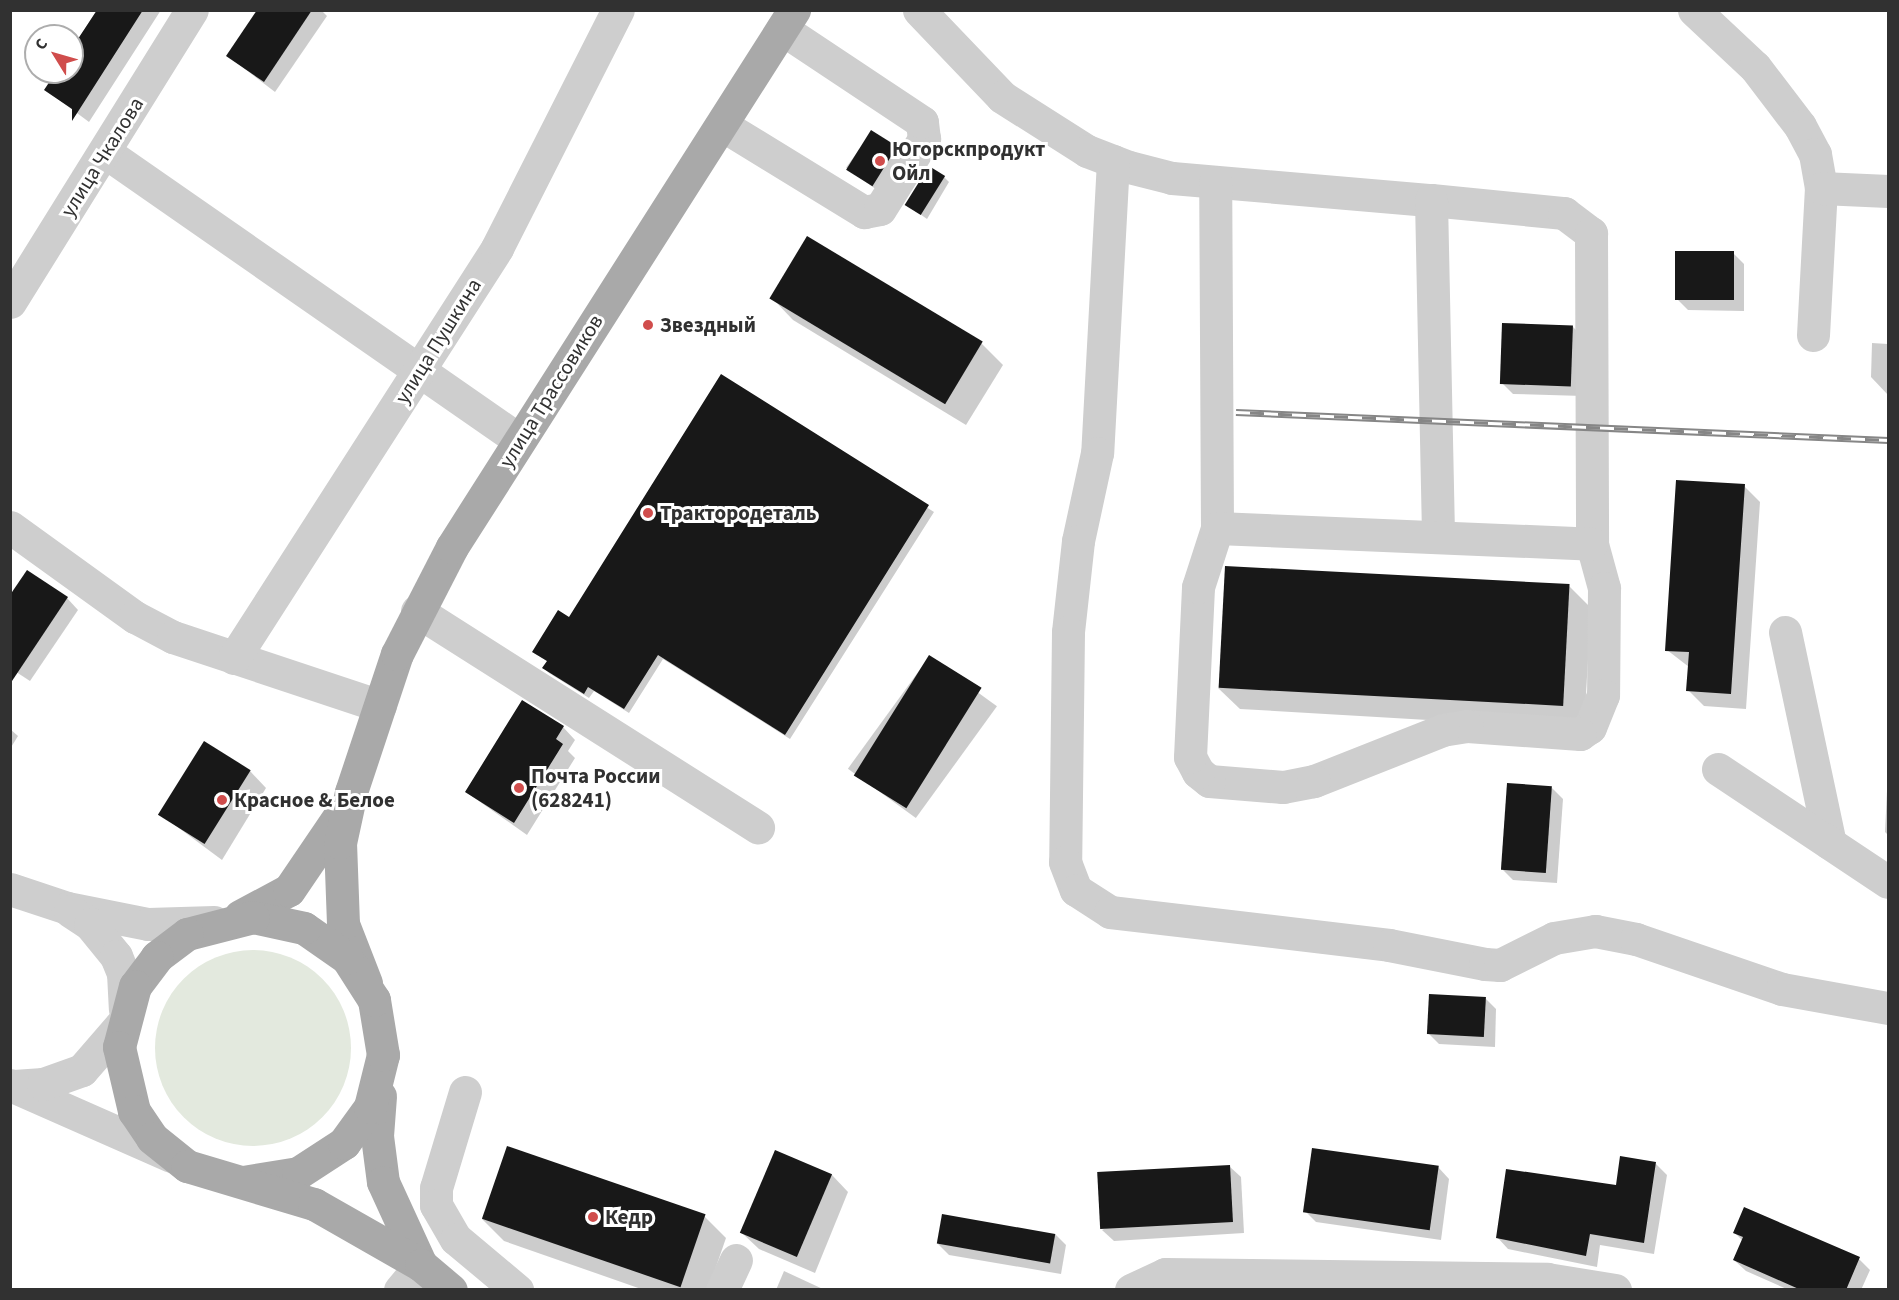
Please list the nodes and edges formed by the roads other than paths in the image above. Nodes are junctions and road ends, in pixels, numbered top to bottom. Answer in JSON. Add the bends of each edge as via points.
{"nodes":[{"id":1,"x":192,"y":10,"type":"edge"},
{"id":2,"x":618,"y":10,"type":"edge"},
{"id":3,"x":920,"y":10,"type":"edge"},
{"id":4,"x":1694,"y":10,"type":"edge"},
{"id":5,"x":788,"y":20,"type":"edge"},
{"id":6,"x":722,"y":125,"type":"junction"},
{"id":7,"x":105,"y":152,"type":"junction"},
{"id":8,"x":1113,"y":161,"type":"junction"},
{"id":9,"x":1215,"y":182,"type":"junction"},
{"id":10,"x":1821,"y":188,"type":"junction"},
{"id":11,"x":1888,"y":191,"type":"edge"},
{"id":12,"x":1431,"y":200,"type":"junction"},
{"id":13,"x":10,"y":302,"type":"edge"},
{"id":14,"x":1813,"y":335,"type":"dead end"},
{"id":15,"x":418,"y":373,"type":"junction"},
{"id":16,"x":519,"y":440,"type":"junction"},
{"id":17,"x":10,"y":527,"type":"edge"},
{"id":18,"x":1217,"y":528,"type":"junction"},
{"id":19,"x":1438,"y":537,"type":"junction"},
{"id":20,"x":1592,"y":544,"type":"junction"},
{"id":21,"x":417,"y":611,"type":"junction"},
{"id":22,"x":1785,"y":632,"type":"dead end"},
{"id":23,"x":234,"y":658,"type":"junction"},
{"id":24,"x":380,"y":706,"type":"junction"},
{"id":25,"x":1718,"y":769,"type":"dead end"},
{"id":26,"x":351,"y":792,"type":"junction"},
{"id":27,"x":758,"y":827,"type":"dead end"},
{"id":28,"x":1830,"y":843,"type":"junction"},
{"id":29,"x":1888,"y":882,"type":"edge"},
{"id":30,"x":10,"y":889,"type":"edge"},
{"id":31,"x":67,"y":908,"type":"junction"},
{"id":32,"x":227,"y":920,"type":"junction"},
{"id":33,"x":366,"y":983,"type":"junction"},
{"id":34,"x":1888,"y":1008,"type":"edge"},
{"id":35,"x":123,"y":1017,"type":"junction"},
{"id":36,"x":383,"y":1064,"type":"junction"},
{"id":37,"x":11,"y":1086,"type":"edge"},
{"id":38,"x":465,"y":1092,"type":"dead end"},
{"id":39,"x":177,"y":1160,"type":"junction"},
{"id":40,"x":243,"y":1182,"type":"junction"},
{"id":41,"x":736,"y":1260,"type":"dead end"},
{"id":42,"x":416,"y":1277,"type":"edge"},
{"id":43,"x":400,"y":1290,"type":"edge"},
{"id":44,"x":451,"y":1290,"type":"edge"},
{"id":45,"x":517,"y":1290,"type":"edge"},
{"id":46,"x":722,"y":1290,"type":"edge"},
{"id":47,"x":1131,"y":1290,"type":"edge"},
{"id":48,"x":1615,"y":1290,"type":"edge"}],
"edges":[{"from":1,"to":7,"type":"street","name":"улица Чкалова"},
{"from":2,"to":15,"type":"street","name":"улица Пушкина","via":[[530,192]]},
{"from":3,"to":8,"type":"street","via":[[1002,96],[1048,129]]},
{"from":4,"to":10,"type":"street","via":[[1755,67],[1800,126],[1815,154]]},
{"from":5,"to":6,"type":"main road","name":"улица Трассовиков"},
{"from":5,"to":6,"type":"street","via":[[922,122],[924,139],[880,208],[864,212]]},
{"from":6,"to":16,"type":"main road","name":"улица Трассовиков"},
{"from":7,"to":13,"type":"street","name":"улица Чкалова"},
{"from":7,"to":15,"type":"street"},
{"from":8,"to":9,"type":"street","via":[[1172,178]]},
{"from":8,"to":34,"type":"street","via":[[1097,453],[1078,541],[1068,632],[1065,862],[1076,890],[1110,912],[1389,945],[1485,964],[1500,965],[1554,938],[1595,931],[1636,939],[1782,989]]},
{"from":9,"to":12,"type":"street"},
{"from":9,"to":18,"type":"street"},
{"from":10,"to":11,"type":"street"},
{"from":10,"to":14,"type":"street"},
{"from":12,"to":19,"type":"street"},
{"from":12,"to":20,"type":"street","via":[[1564,213],[1592,233]]},
{"from":15,"to":16,"type":"street"},
{"from":15,"to":23,"type":"street","name":"улица Пушкина"},
{"from":16,"to":21,"type":"main road","name":"улица Трассовиков"},
{"from":17,"to":23,"type":"street","via":[[135,617],[173,638]]},
{"from":18,"to":19,"type":"street"},
{"from":18,"to":20,"type":"street","via":[[1198,587],[1190,757],[1209,781],[1283,786],[1314,781],[1443,730],[1467,726],[1580,734],[1590,727],[1600,710],[1604,683],[1604,588]]},
{"from":19,"to":20,"type":"street"},
{"from":21,"to":24,"type":"main road","name":"улица Трассовиков"},
{"from":21,"to":27,"type":"street"},
{"from":22,"to":28,"type":"street"},
{"from":23,"to":24,"type":"street"},
{"from":24,"to":26,"type":"main road","name":"улица Трассовиков"},
{"from":25,"to":28,"type":"street"},
{"from":26,"to":32,"type":"main road","via":[[317,854],[289,890]]},
{"from":26,"to":33,"type":"main road","via":[[340,843],[340,904]]},
{"from":28,"to":29,"type":"street"},
{"from":30,"to":31,"type":"street"},
{"from":31,"to":32,"type":"street","via":[[171,926]]},
{"from":31,"to":35,"type":"street","via":[[90,924],[116,956],[123,973]]},
{"from":32,"to":33,"type":"main road","via":[[263,918],[304,928],[339,951]]},
{"from":32,"to":35,"type":"main road","via":[[166,948],[141,976]]},
{"from":33,"to":36,"type":"main road","via":[[382,1027]]},
{"from":35,"to":37,"type":"street","via":[[82,1070],[43,1084]]},
{"from":35,"to":39,"type":"main road","via":[[119,1058],[129,1101],[152,1138]]},
{"from":36,"to":40,"type":"main road","via":[[365,1117],[336,1151],[298,1173]]},
{"from":36,"to":42,"type":"main road","via":[[377,1136],[383,1182]]},
{"from":37,"to":39,"type":"street"},
{"from":38,"to":45,"type":"street","via":[[436,1188],[436,1205],[456,1239]]},
{"from":39,"to":40,"type":"main road","via":[[209,1175]]},
{"from":40,"to":42,"type":"main road","via":[[314,1204]]},
{"from":41,"to":46,"type":"street"},
{"from":42,"to":43,"type":"street"},
{"from":42,"to":44,"type":"main road"},
{"from":47,"to":48,"type":"street","via":[[1165,1274],[1547,1279]]}]}
